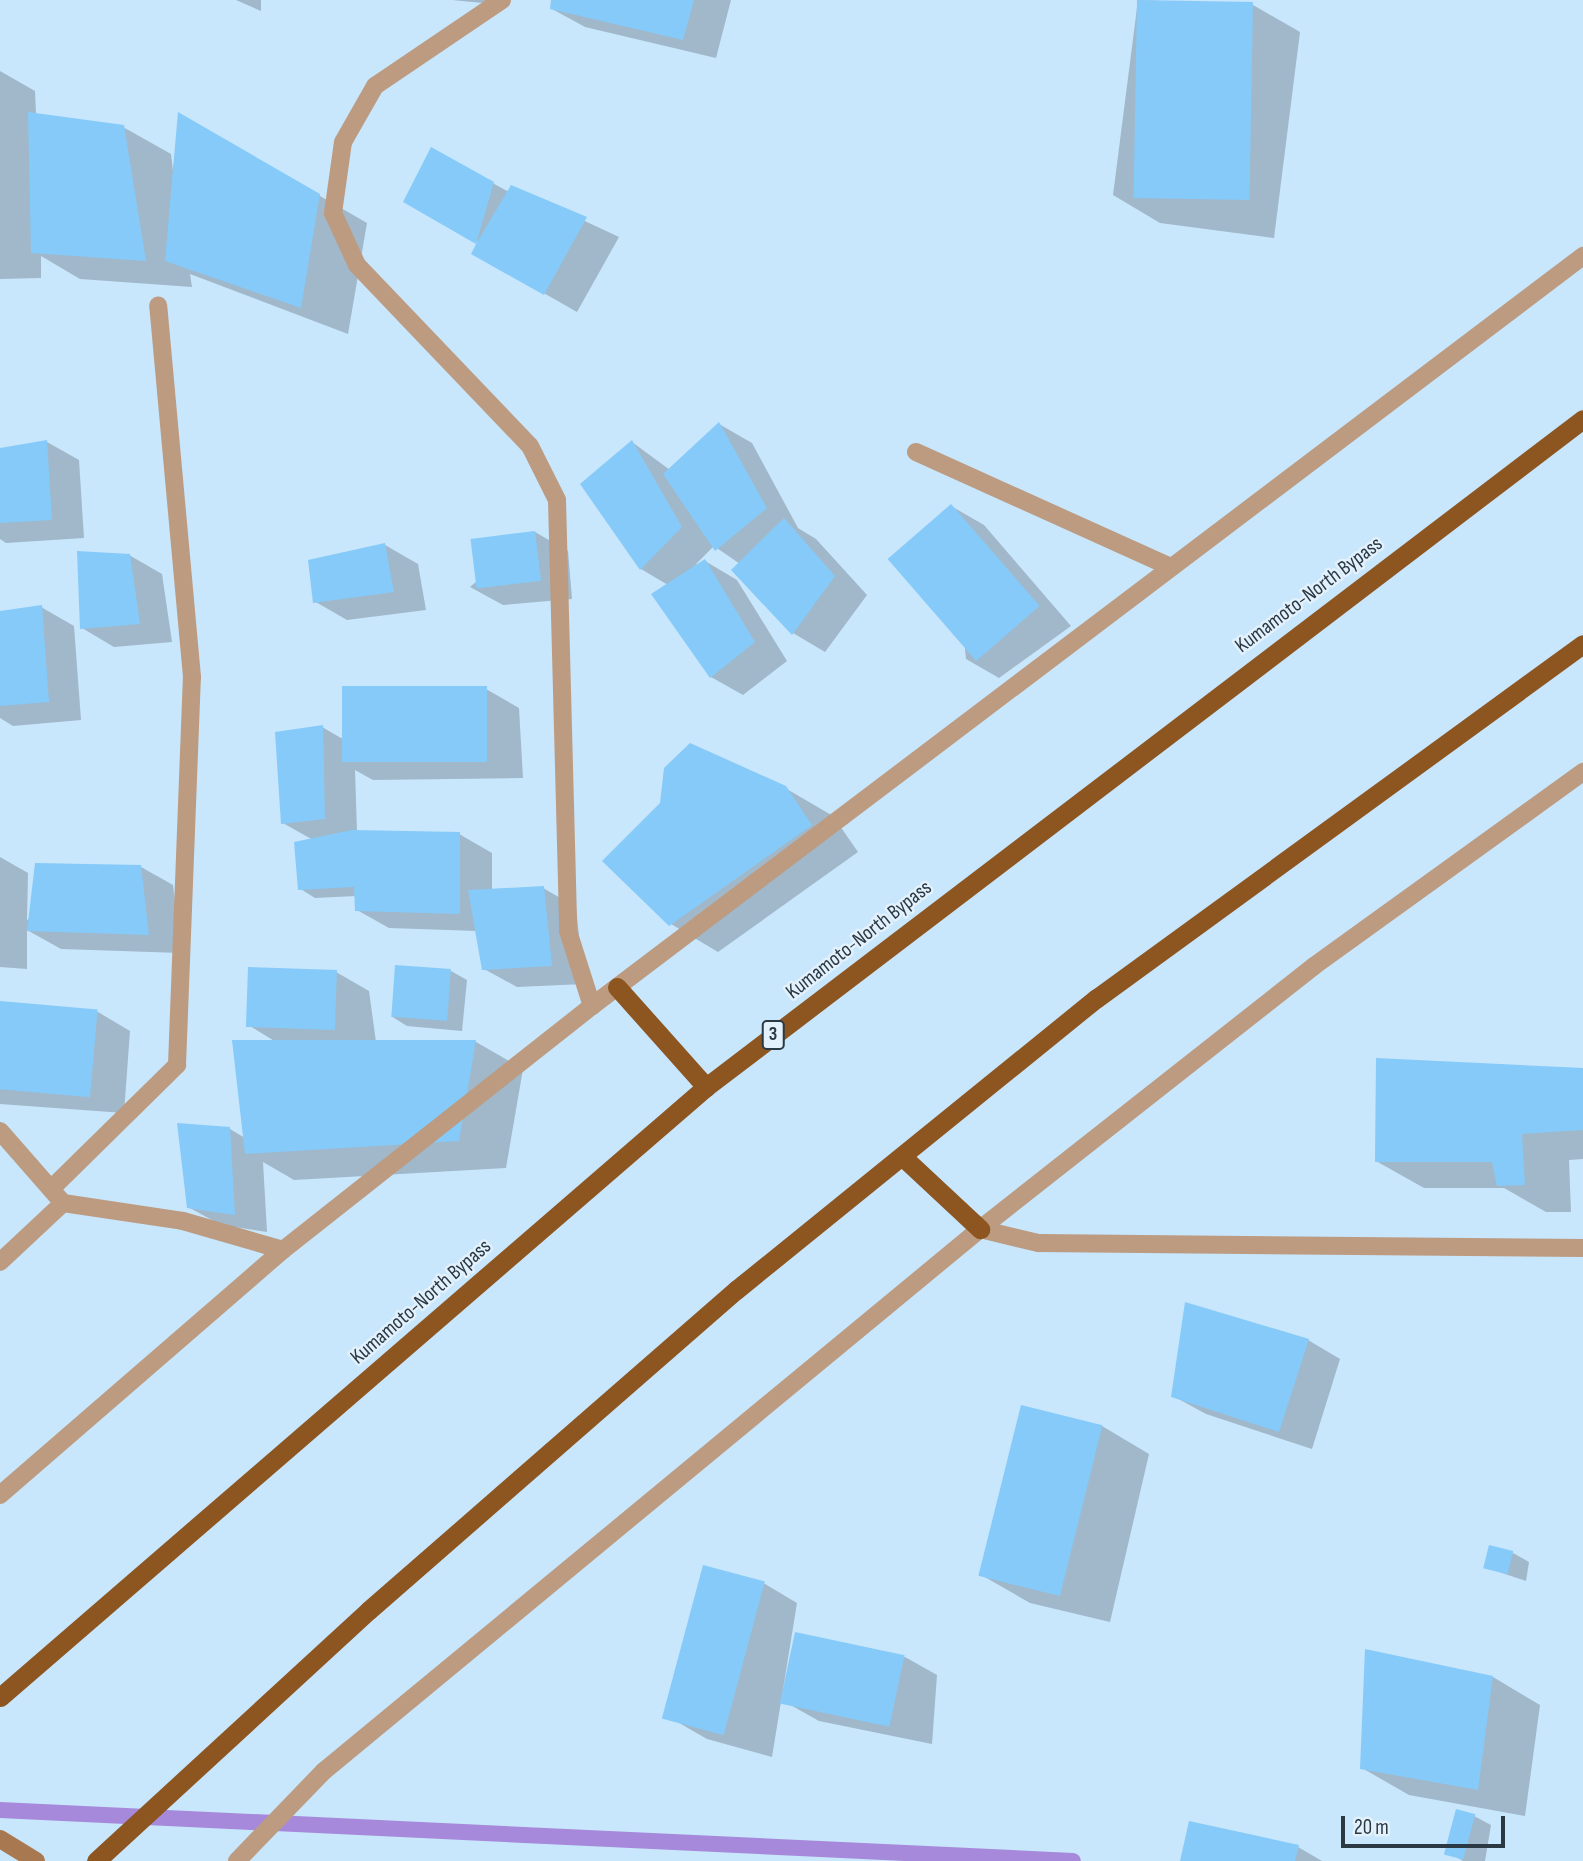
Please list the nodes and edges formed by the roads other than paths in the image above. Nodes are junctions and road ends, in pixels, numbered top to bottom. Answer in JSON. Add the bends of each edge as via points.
{"nodes":[{"id":1,"x":502,"y":0,"type":"edge"},
{"id":2,"x":1583,"y":256,"type":"edge"},
{"id":3,"x":158,"y":306,"type":"dead end"},
{"id":4,"x":1583,"y":419,"type":"edge"},
{"id":5,"x":916,"y":452,"type":"dead end"},
{"id":6,"x":1168,"y":566,"type":"junction"},
{"id":7,"x":1583,"y":644,"type":"edge"},
{"id":8,"x":1583,"y":772,"type":"edge"},
{"id":9,"x":617,"y":987,"type":"junction"},
{"id":10,"x":592,"y":1006,"type":"junction"},
{"id":11,"x":705,"y":1087,"type":"junction"},
{"id":12,"x":0,"y":1132,"type":"edge"},
{"id":13,"x":905,"y":1159,"type":"junction"},
{"id":14,"x":51,"y":1189,"type":"junction"},
{"id":15,"x":64,"y":1203,"type":"junction"},
{"id":16,"x":980,"y":1229,"type":"junction"},
{"id":17,"x":1583,"y":1248,"type":"edge"},
{"id":18,"x":283,"y":1250,"type":"junction"},
{"id":19,"x":0,"y":1262,"type":"edge"},
{"id":20,"x":0,"y":1494,"type":"edge"},
{"id":21,"x":0,"y":1697,"type":"edge"},
{"id":22,"x":0,"y":1839,"type":"edge"},
{"id":23,"x":36,"y":1861,"type":"edge"},
{"id":24,"x":96,"y":1861,"type":"edge"},
{"id":25,"x":237,"y":1861,"type":"edge"}],
"edges":[{"from":1,"to":10,"type":"street","via":[[375,86],[343,142],[333,214],[357,265],[530,446],[557,500],[568,931]]},
{"from":2,"to":6,"type":"street","via":[[1472,345]]},
{"from":3,"to":14,"type":"street","via":[[192,677],[177,1065]]},
{"from":4,"to":11,"type":"highway","name":"Kumamoto-North Bypass","number":"3"},
{"from":5,"to":6,"type":"street"},
{"from":6,"to":9,"type":"street"},
{"from":7,"to":13,"type":"highway","via":[[1097,998]]},
{"from":8,"to":16,"type":"street","via":[[1314,966]]},
{"from":9,"to":10,"type":"street"},
{"from":9,"to":11,"type":"highway"},
{"from":10,"to":18,"type":"street"},
{"from":11,"to":21,"type":"highway","name":"Kumamoto-North Bypass","number":"3"},
{"from":12,"to":14,"type":"street"},
{"from":13,"to":16,"type":"highway"},
{"from":13,"to":24,"type":"highway","via":[[736,1290],[369,1610]]},
{"from":14,"to":15,"type":"street"},
{"from":15,"to":18,"type":"street","via":[[183,1221]]},
{"from":15,"to":19,"type":"street"},
{"from":16,"to":17,"type":"street","via":[[1038,1243]]},
{"from":16,"to":25,"type":"street","via":[[324,1771]]},
{"from":18,"to":20,"type":"street"},
{"from":22,"to":23,"type":"main road"}]}
